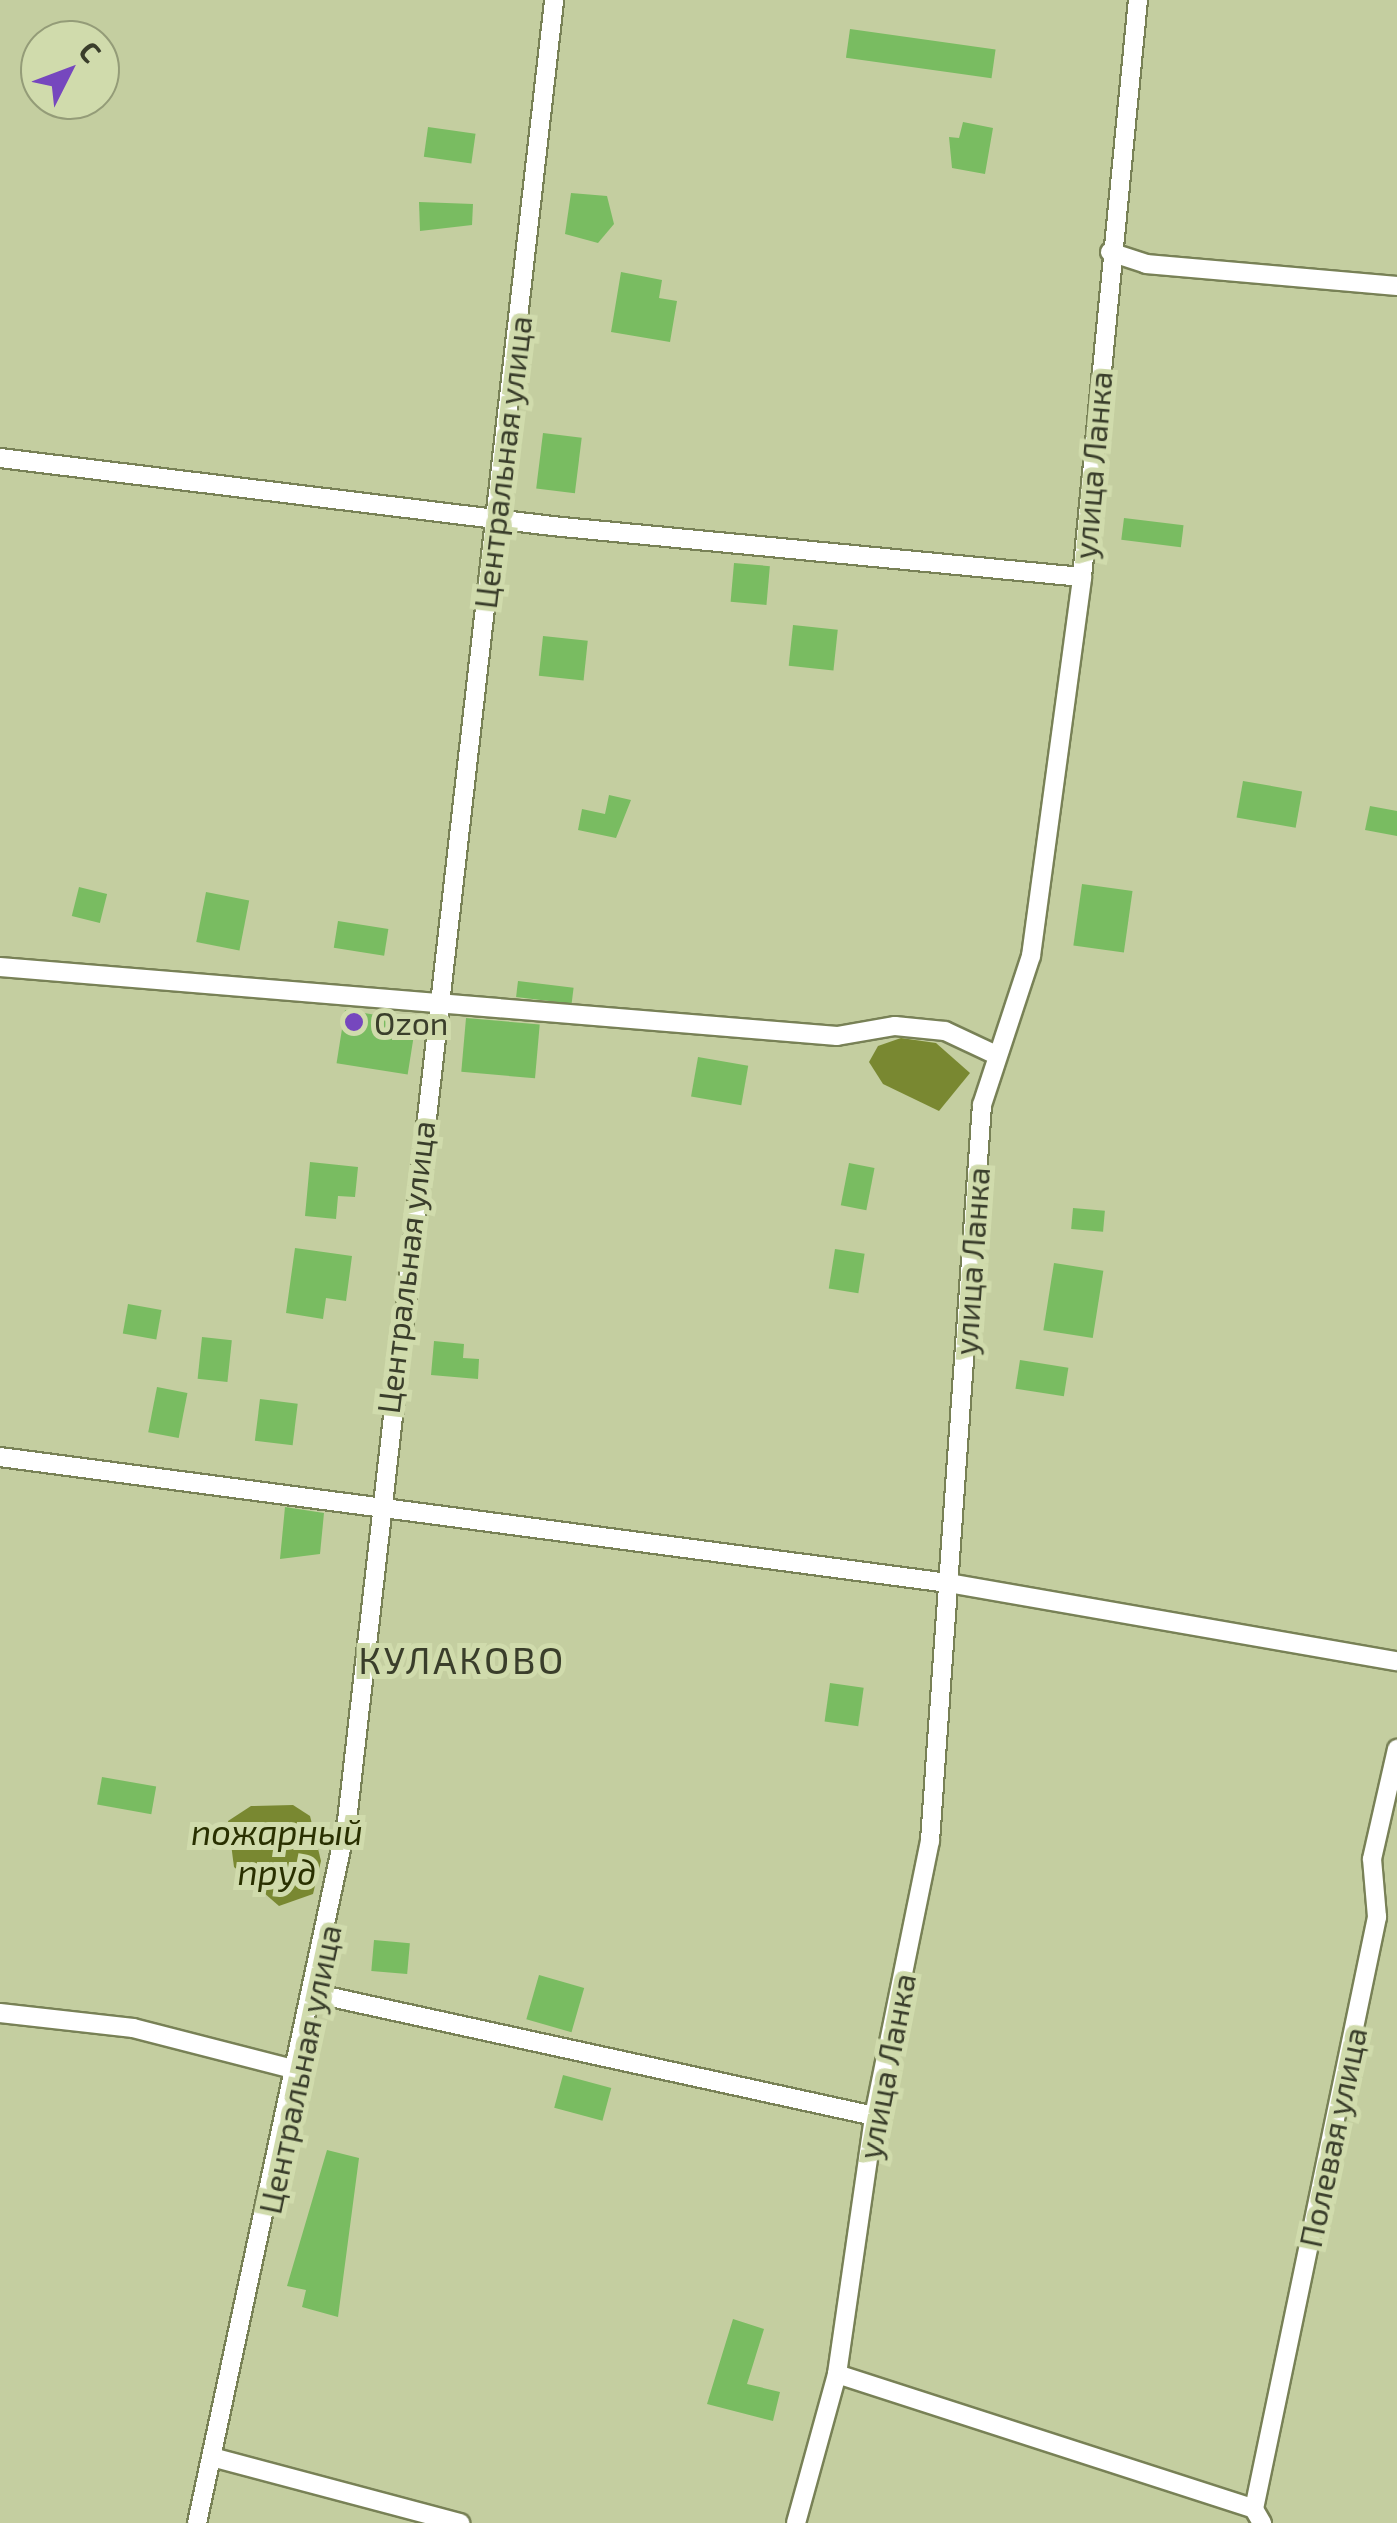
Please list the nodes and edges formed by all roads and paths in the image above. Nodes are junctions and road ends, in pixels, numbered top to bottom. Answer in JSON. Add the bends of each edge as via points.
{"nodes":[{"id":1,"x":554,"y":0,"type":"edge"},
{"id":2,"x":1138,"y":0,"type":"edge"},
{"id":3,"x":1110,"y":252,"type":"junction"},
{"id":4,"x":1397,"y":286,"type":"edge"},
{"id":5,"x":0,"y":458,"type":"edge"},
{"id":6,"x":496,"y":518,"type":"junction"},
{"id":7,"x":1082,"y":578,"type":"junction"},
{"id":8,"x":0,"y":967,"type":"edge"},
{"id":9,"x":438,"y":1005,"type":"junction"},
{"id":10,"x":992,"y":1053,"type":"junction"},
{"id":11,"x":0,"y":1457,"type":"edge"},
{"id":12,"x":378,"y":1500,"type":"junction"},
{"id":13,"x":948,"y":1583,"type":"junction"},
{"id":14,"x":1397,"y":1660,"type":"edge"},
{"id":15,"x":1397,"y":1749,"type":"edge"},
{"id":16,"x":317,"y":1994,"type":"junction"},
{"id":17,"x":0,"y":2013,"type":"edge"},
{"id":18,"x":300,"y":2071,"type":"junction"},
{"id":19,"x":874,"y":2116,"type":"junction"},
{"id":20,"x":838,"y":2374,"type":"junction"},
{"id":21,"x":212,"y":2457,"type":"junction"},
{"id":22,"x":1258,"y":2516,"type":"edge"},
{"id":23,"x":197,"y":2523,"type":"edge"},
{"id":24,"x":460,"y":2523,"type":"edge"},
{"id":25,"x":796,"y":2523,"type":"edge"}],
"edges":[{"from":1,"to":6,"type":"street","name":"Центральная улица"},
{"from":2,"to":3,"type":"street","name":"улица Ланка"},
{"from":3,"to":4,"type":"street","via":[[1146,264]]},
{"from":3,"to":7,"type":"street","name":"улица Ланка"},
{"from":5,"to":6,"type":"street"},
{"from":6,"to":7,"type":"street"},
{"from":6,"to":9,"type":"street","name":"Центральная улица"},
{"from":7,"to":10,"type":"street","name":"улица Ланка","via":[[1031,956]]},
{"from":8,"to":9,"type":"street"},
{"from":9,"to":10,"type":"street","via":[[837,1036],[895,1026],[946,1031]]},
{"from":9,"to":12,"type":"street","name":"Центральная улица"},
{"from":10,"to":13,"type":"street","name":"улица Ланка"},
{"from":11,"to":12,"type":"street"},
{"from":12,"to":13,"type":"street"},
{"from":12,"to":16,"type":"street","name":"Центральная улица","via":[[347,1821]]},
{"from":13,"to":14,"type":"street"},
{"from":13,"to":19,"type":"street","name":"улица Ланка","via":[[930,1842]]},
{"from":15,"to":22,"type":"street","name":"Полевая улица","via":[[1372,1858],[1374,1935]]},
{"from":16,"to":18,"type":"street","name":"Центральная улица"},
{"from":16,"to":19,"type":"street"},
{"from":17,"to":18,"type":"street","via":[[133,2028]]},
{"from":18,"to":21,"type":"street","name":"Центральная улица"},
{"from":19,"to":20,"type":"street","name":"улица Ланка"},
{"from":20,"to":22,"type":"street"},
{"from":20,"to":25,"type":"street","name":"улица Ланка"},
{"from":21,"to":23,"type":"street","name":"Центральная улица"},
{"from":21,"to":24,"type":"street"}]}
